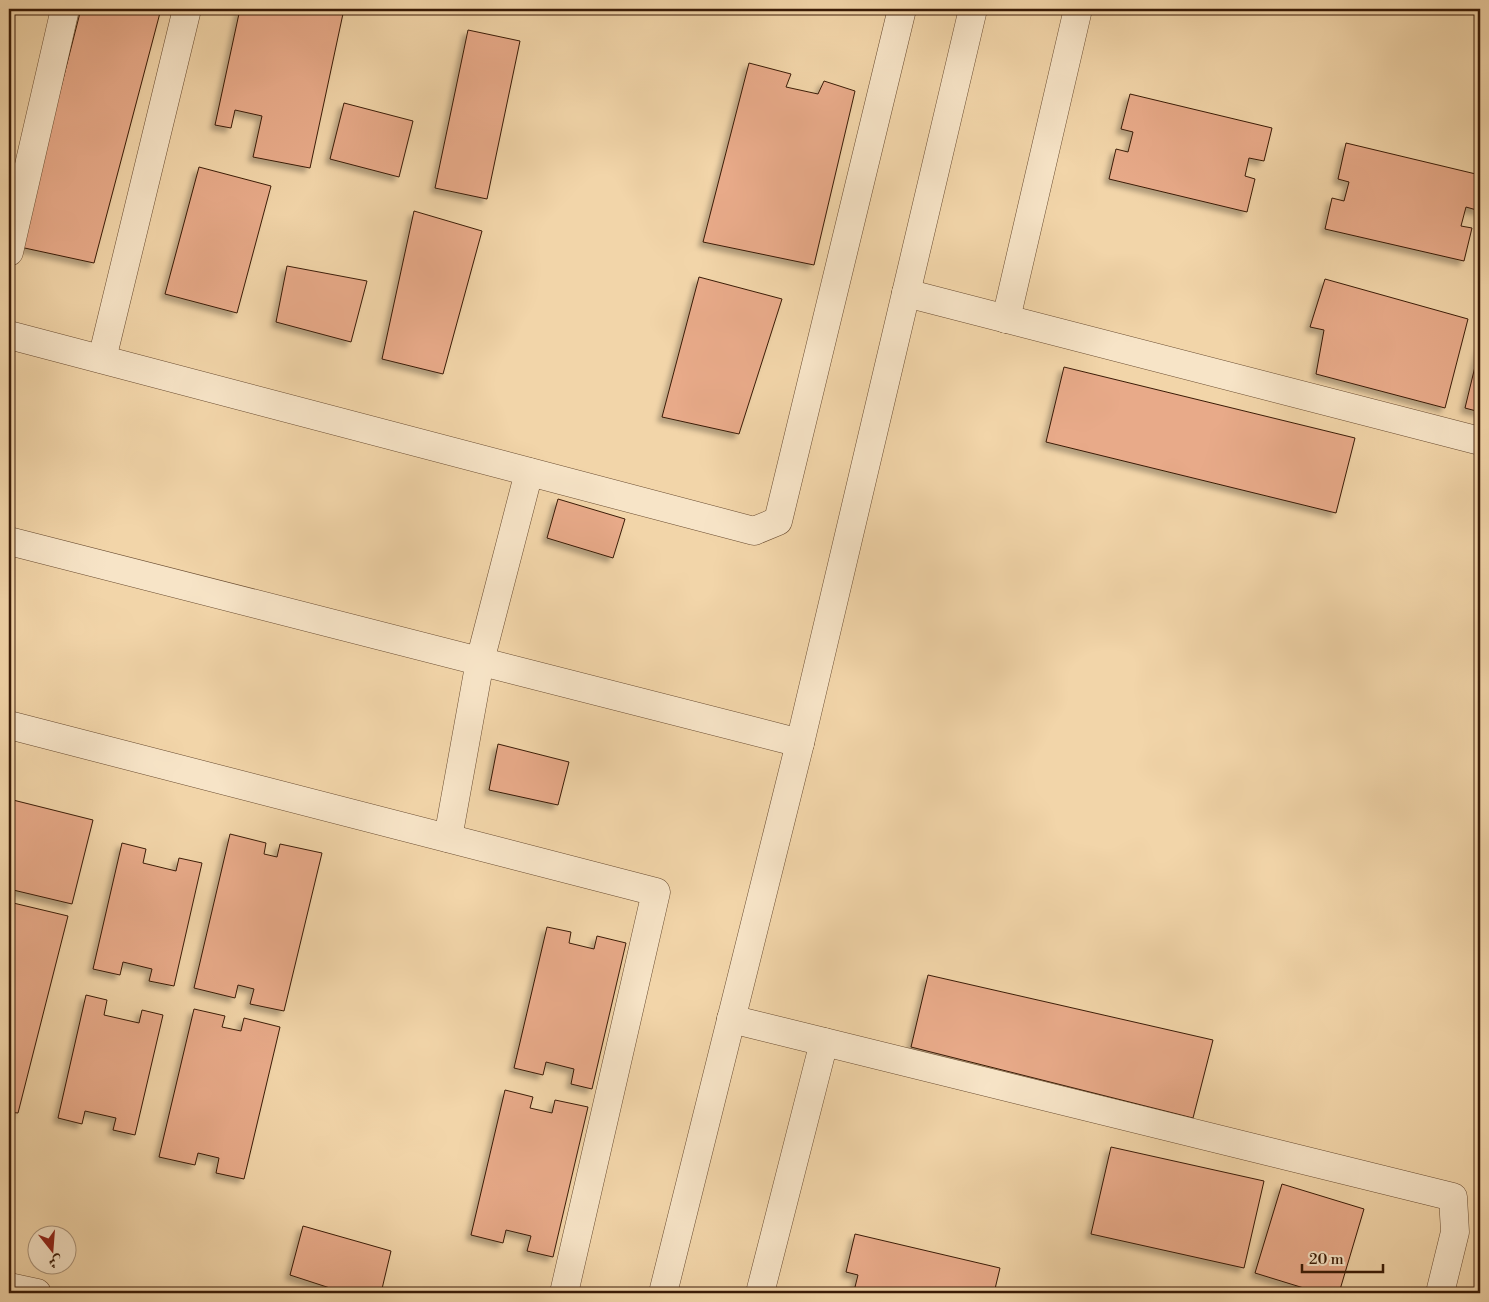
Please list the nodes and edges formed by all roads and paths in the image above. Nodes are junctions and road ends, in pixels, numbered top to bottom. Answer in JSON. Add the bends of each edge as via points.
{"nodes":[{"id":1,"x":65,"y":9,"type":"edge"},
{"id":2,"x":187,"y":9,"type":"edge"},
{"id":3,"x":902,"y":9,"type":"edge"},
{"id":4,"x":973,"y":9,"type":"edge"},
{"id":5,"x":1078,"y":9,"type":"edge"},
{"id":6,"x":9,"y":252,"type":"edge"},
{"id":7,"x":906,"y":293,"type":"junction"},
{"id":8,"x":1006,"y":319,"type":"junction"},
{"id":9,"x":9,"y":335,"type":"edge"},
{"id":10,"x":102,"y":359,"type":"junction"},
{"id":11,"x":1480,"y":441,"type":"edge"},
{"id":12,"x":529,"y":472,"type":"junction"},
{"id":13,"x":9,"y":541,"type":"edge"},
{"id":14,"x":480,"y":661,"type":"junction"},
{"id":15,"x":9,"y":724,"type":"edge"},
{"id":16,"x":800,"y":743,"type":"junction"},
{"id":17,"x":448,"y":838,"type":"junction"},
{"id":18,"x":731,"y":1019,"type":"junction"},
{"id":19,"x":824,"y":1042,"type":"junction"},
{"id":20,"x":9,"y":1288,"type":"edge"},
{"id":21,"x":37,"y":1293,"type":"edge"},
{"id":22,"x":564,"y":1293,"type":"edge"},
{"id":23,"x":663,"y":1293,"type":"edge"},
{"id":24,"x":760,"y":1293,"type":"edge"},
{"id":25,"x":1440,"y":1293,"type":"edge"}],
"edges":[{"from":1,"to":6,"type":"street"},
{"from":2,"to":10,"type":"street"},
{"from":3,"to":12,"type":"street","via":[[778,521],[754,531]]},
{"from":4,"to":7,"type":"street"},
{"from":5,"to":8,"type":"street"},
{"from":7,"to":8,"type":"street"},
{"from":7,"to":16,"type":"street"},
{"from":8,"to":11,"type":"street"},
{"from":9,"to":10,"type":"street"},
{"from":10,"to":12,"type":"street"},
{"from":12,"to":14,"type":"street"},
{"from":13,"to":14,"type":"street"},
{"from":14,"to":16,"type":"street"},
{"from":14,"to":17,"type":"street"},
{"from":15,"to":17,"type":"street"},
{"from":16,"to":18,"type":"street"},
{"from":17,"to":22,"type":"street","via":[[656,892]]},
{"from":18,"to":19,"type":"street"},
{"from":18,"to":23,"type":"street"},
{"from":19,"to":24,"type":"street"},
{"from":19,"to":25,"type":"street","via":[[1453,1197],[1455,1232]]},
{"from":20,"to":21,"type":"street"}]}
